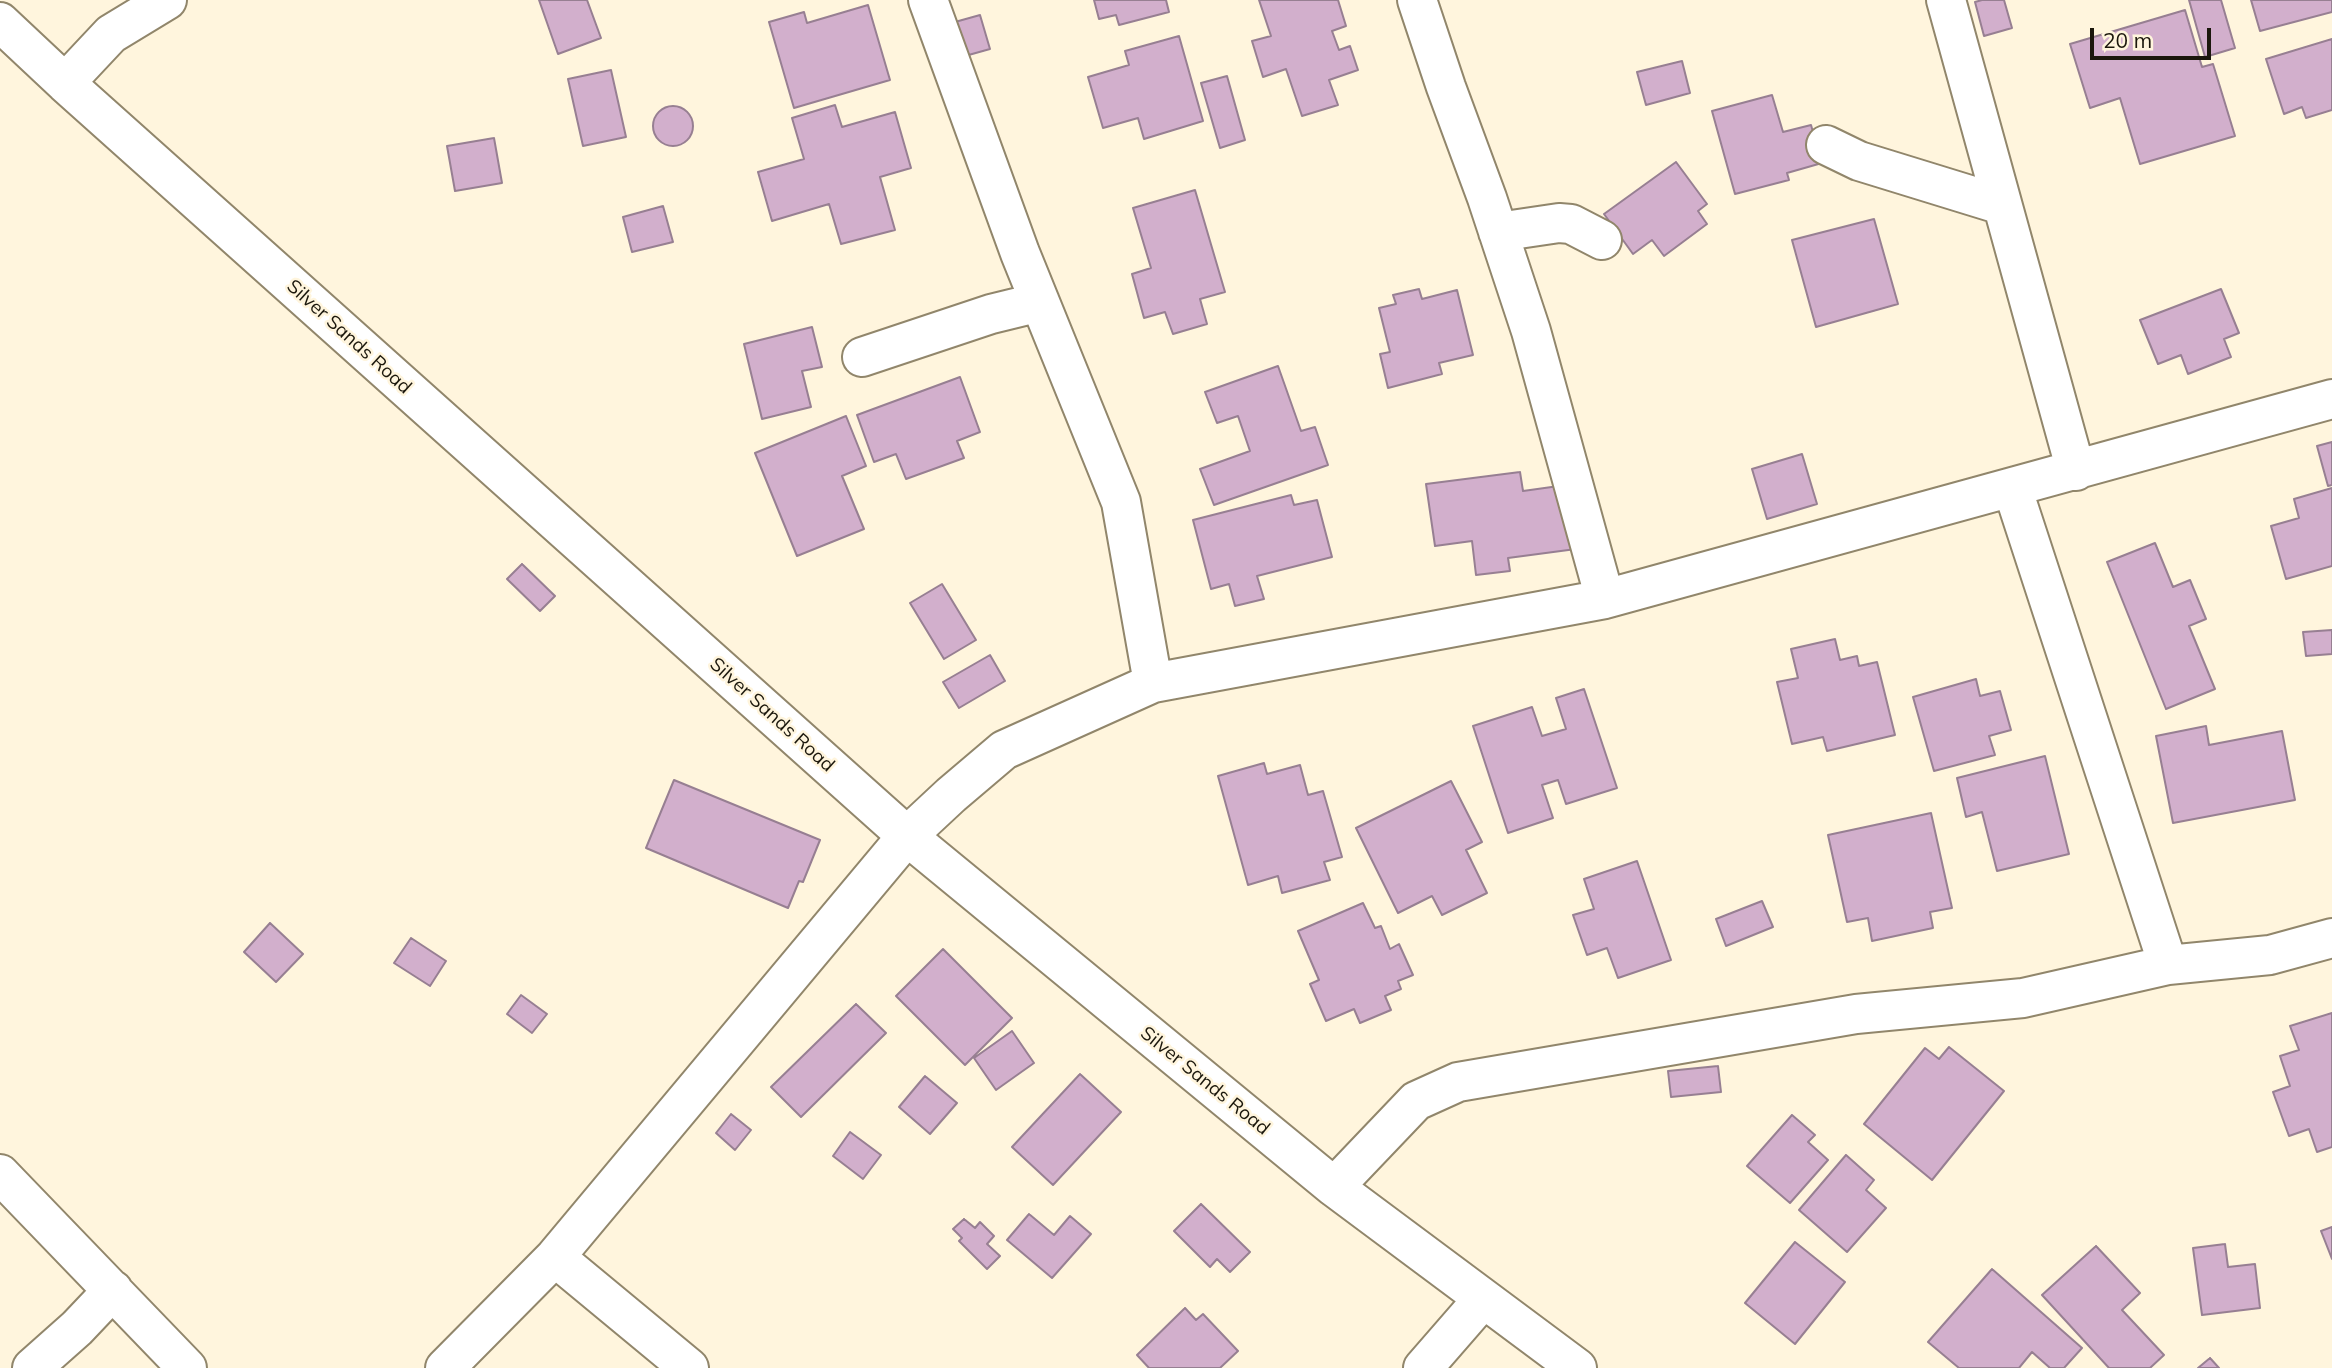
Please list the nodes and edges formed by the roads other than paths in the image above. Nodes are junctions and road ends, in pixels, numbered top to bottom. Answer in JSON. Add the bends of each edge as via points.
{"nodes":[{"id":1,"x":167,"y":0,"type":"edge"},
{"id":2,"x":928,"y":0,"type":"edge"},
{"id":3,"x":1417,"y":0,"type":"edge"},
{"id":4,"x":1946,"y":0,"type":"edge"},
{"id":5,"x":0,"y":22,"type":"edge"},
{"id":6,"x":65,"y":83,"type":"junction"},
{"id":7,"x":1826,"y":145,"type":"dead end"},
{"id":8,"x":2002,"y":205,"type":"junction"},
{"id":9,"x":1499,"y":232,"type":"junction"},
{"id":10,"x":1602,"y":240,"type":"dead end"},
{"id":11,"x":1040,"y":302,"type":"junction"},
{"id":12,"x":862,"y":357,"type":"dead end"},
{"id":13,"x":2332,"y":399,"type":"edge"},
{"id":14,"x":2076,"y":471,"type":"junction"},
{"id":15,"x":2012,"y":487,"type":"junction"},
{"id":16,"x":1605,"y":599,"type":"junction"},
{"id":17,"x":1153,"y":683,"type":"junction"},
{"id":18,"x":907,"y":836,"type":"junction"},
{"id":19,"x":2332,"y":938,"type":"edge"},
{"id":20,"x":2168,"y":965,"type":"junction"},
{"id":21,"x":0,"y":1174,"type":"edge"},
{"id":22,"x":1334,"y":1187,"type":"junction"},
{"id":23,"x":555,"y":1257,"type":"junction"},
{"id":24,"x":113,"y":1290,"type":"junction"},
{"id":25,"x":1483,"y":1298,"type":"junction"},
{"id":26,"x":32,"y":1368,"type":"edge"},
{"id":27,"x":187,"y":1368,"type":"edge"},
{"id":28,"x":445,"y":1368,"type":"edge"},
{"id":29,"x":689,"y":1368,"type":"edge"},
{"id":30,"x":1423,"y":1368,"type":"edge"},
{"id":31,"x":1577,"y":1368,"type":"edge"}],
"edges":[{"from":1,"to":6,"type":"street","via":[[110,34]]},
{"from":2,"to":11,"type":"street"},
{"from":3,"to":9,"type":"street"},
{"from":4,"to":8,"type":"street"},
{"from":5,"to":6,"type":"street","name":"Silver Sands Road"},
{"from":6,"to":18,"type":"street","name":"Silver Sands Road"},
{"from":7,"to":8,"type":"street","via":[[1859,161]]},
{"from":8,"to":14,"type":"street"},
{"from":9,"to":10,"type":"street","via":[[1559,223]]},
{"from":9,"to":16,"type":"street"},
{"from":11,"to":12,"type":"street"},
{"from":11,"to":17,"type":"street","via":[[1121,502]]},
{"from":13,"to":14,"type":"street"},
{"from":14,"to":15,"type":"street"},
{"from":15,"to":16,"type":"street"},
{"from":15,"to":20,"type":"street"},
{"from":16,"to":17,"type":"street"},
{"from":17,"to":18,"type":"street","via":[[1004,750]]},
{"from":18,"to":22,"type":"street","name":"Silver Sands Road"},
{"from":18,"to":23,"type":"street"},
{"from":19,"to":20,"type":"street","via":[[2270,955]]},
{"from":20,"to":22,"type":"street","via":[[2023,998],[1856,1014],[1458,1082],[1416,1101]]},
{"from":21,"to":24,"type":"street"},
{"from":22,"to":25,"type":"street","name":"Silver Sands Road"},
{"from":23,"to":28,"type":"street"},
{"from":23,"to":29,"type":"street"},
{"from":24,"to":26,"type":"street"},
{"from":24,"to":27,"type":"street"},
{"from":25,"to":30,"type":"street"},
{"from":25,"to":31,"type":"street","name":"Silver Sands Road"}]}
